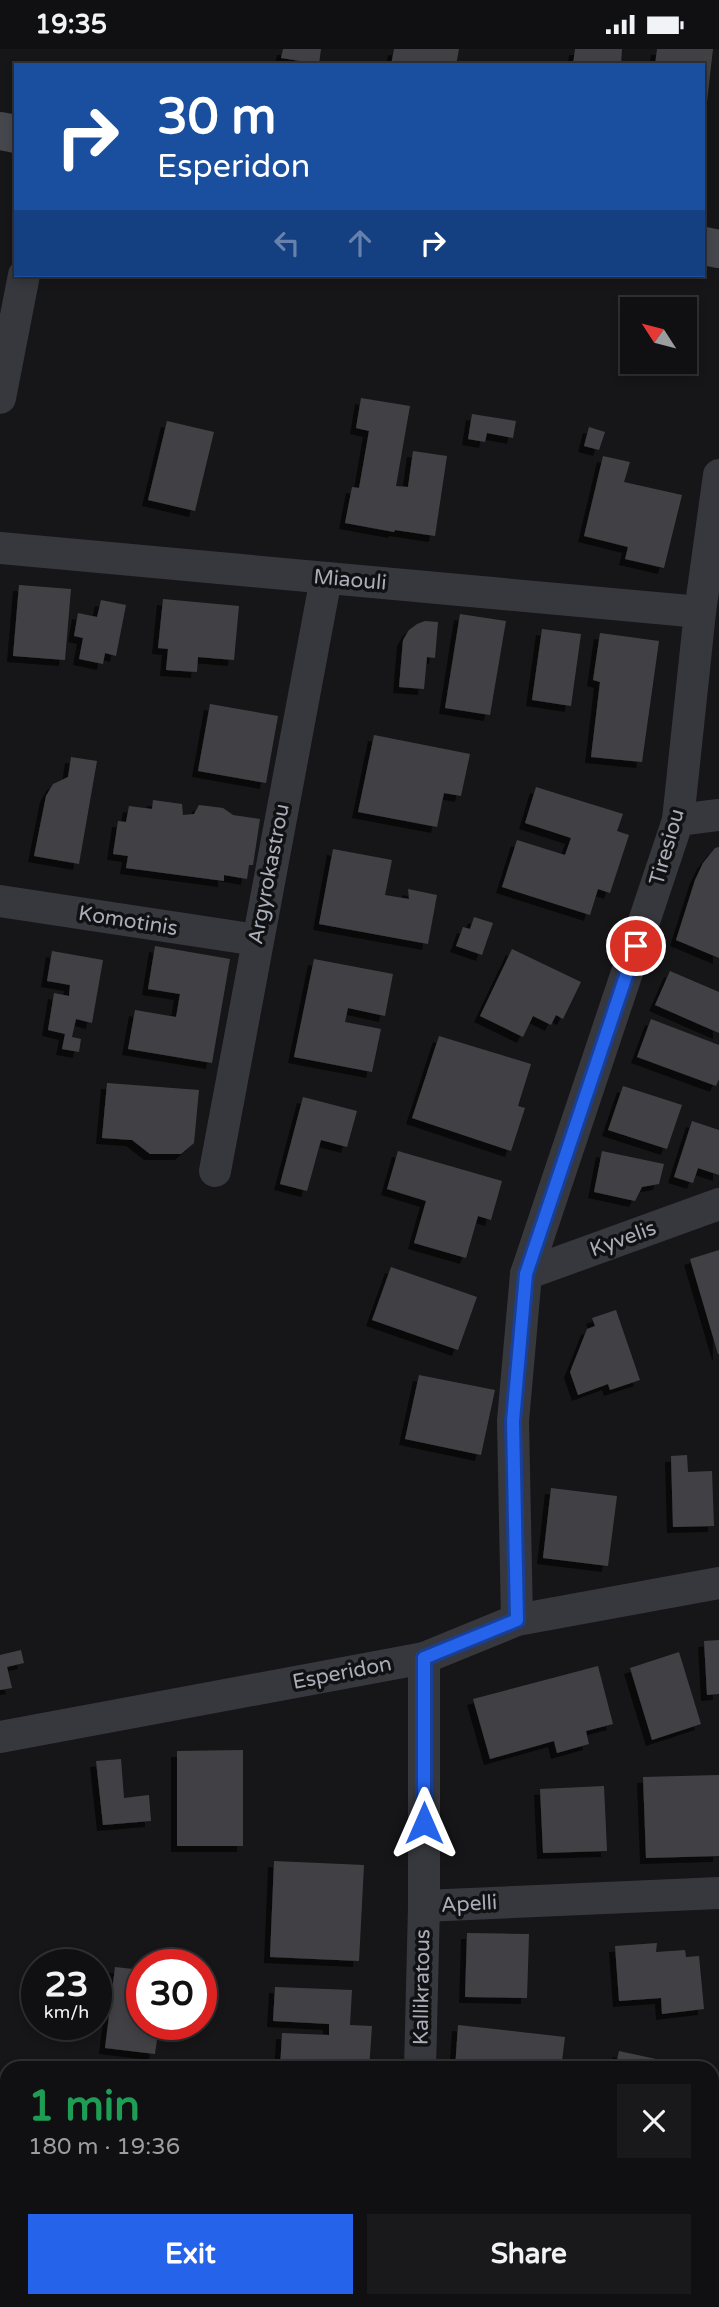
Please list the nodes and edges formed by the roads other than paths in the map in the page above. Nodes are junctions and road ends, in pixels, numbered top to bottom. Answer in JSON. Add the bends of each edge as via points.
{"nodes":[{"id":1,"x":24,"y":277,"type":"edge"},
{"id":2,"x":0,"y":398,"type":"edge"},
{"id":3,"x":719,"y":475,"type":"edge"},
{"id":4,"x":0,"y":548,"type":"edge"},
{"id":5,"x":326,"y":578,"type":"junction"},
{"id":6,"x":700,"y":612,"type":"junction"},
{"id":7,"x":719,"y":815,"type":"edge"},
{"id":8,"x":678,"y":820,"type":"junction"},
{"id":9,"x":0,"y":901,"type":"edge"},
{"id":10,"x":257,"y":940,"type":"junction"},
{"id":11,"x":215,"y":1171,"type":"dead end"},
{"id":12,"x":719,"y":1204,"type":"edge"},
{"id":13,"x":526,"y":1274,"type":"junction"},
{"id":14,"x":719,"y":1583,"type":"edge"},
{"id":15,"x":517,"y":1620,"type":"junction"},
{"id":16,"x":424,"y":1658,"type":"junction"},
{"id":17,"x":0,"y":1737,"type":"edge"},
{"id":18,"x":719,"y":1893,"type":"edge"},
{"id":19,"x":424,"y":1906,"type":"junction"},
{"id":20,"x":421,"y":2061,"type":"edge"}],
"edges":[{"from":1,"to":2,"type":"street"},
{"from":3,"to":6,"type":"street","name":"Tiresiou"},
{"from":4,"to":5,"type":"street","name":"Miaouli"},
{"from":5,"to":6,"type":"street","name":"Miaouli"},
{"from":5,"to":10,"type":"street","name":"Argyrokastrou"},
{"from":6,"to":8,"type":"street","name":"Tiresiou"},
{"from":7,"to":8,"type":"street"},
{"from":8,"to":13,"type":"street","name":"Tiresiou"},
{"from":9,"to":10,"type":"street","name":"Komotinis"},
{"from":10,"to":11,"type":"street","name":"Argyrokastrou"},
{"from":12,"to":13,"type":"street","name":"Kyvelis"},
{"from":13,"to":15,"type":"street","name":"Tiresiou","via":[[513,1421]]},
{"from":14,"to":15,"type":"street","name":"Esperidon"},
{"from":15,"to":16,"type":"street","name":"Esperidon"},
{"from":16,"to":17,"type":"street","name":"Esperidon"},
{"from":16,"to":19,"type":"street","name":"Apelli"},
{"from":18,"to":19,"type":"street","name":"Apelli"},
{"from":19,"to":20,"type":"street","name":"Kallikratous"}]}
